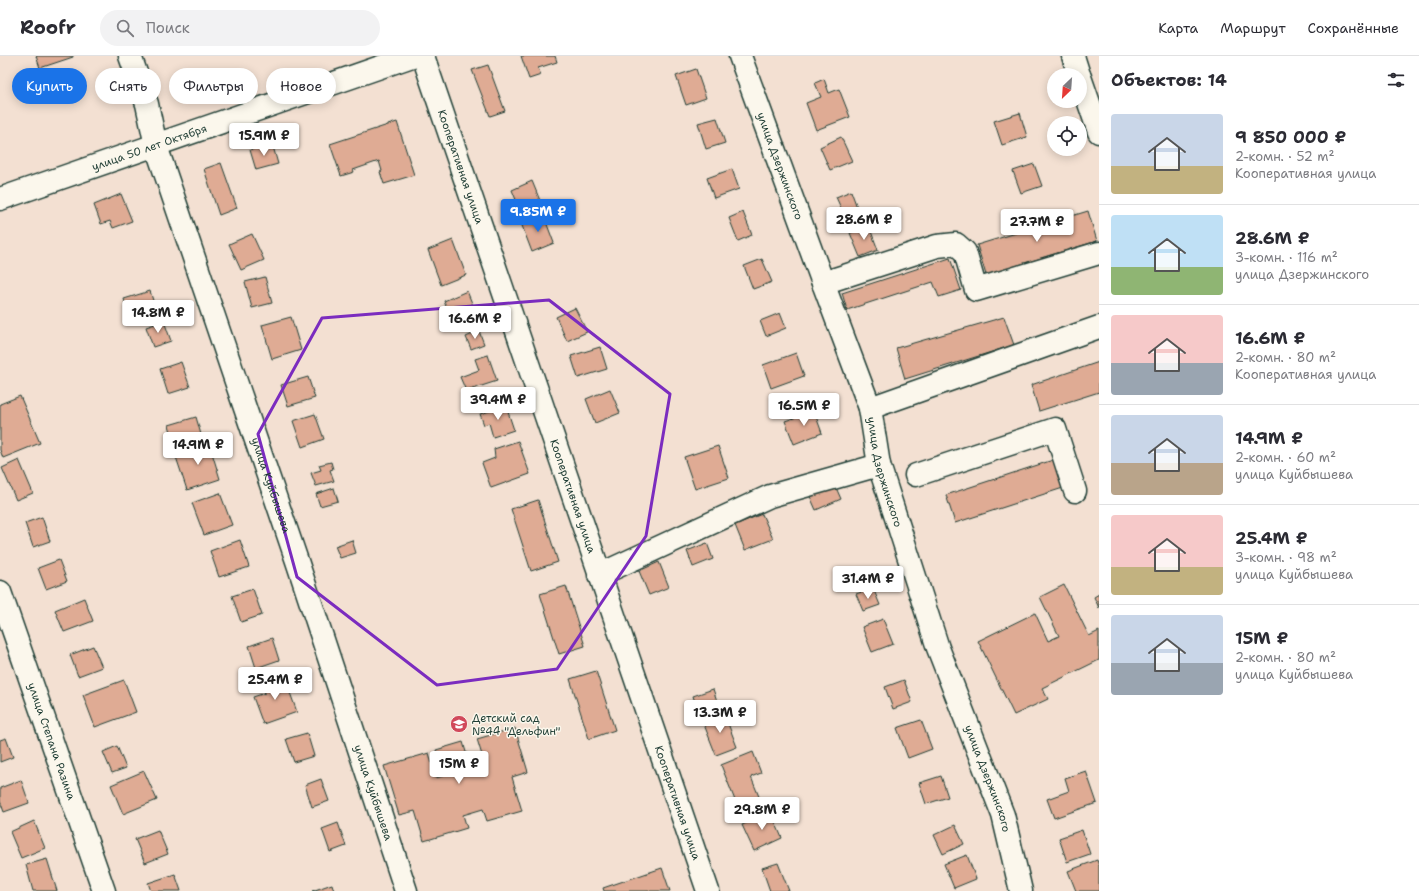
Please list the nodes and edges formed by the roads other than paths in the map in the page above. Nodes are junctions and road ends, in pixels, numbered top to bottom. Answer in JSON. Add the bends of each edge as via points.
{"nodes":[{"id":1,"x":130,"y":56,"type":"edge"},
{"id":2,"x":412,"y":56,"type":"edge"},
{"id":3,"x":423,"y":56,"type":"edge"},
{"id":4,"x":740,"y":56,"type":"edge"},
{"id":5,"x":1073,"y":56,"type":"edge"},
{"id":6,"x":1079,"y":68,"type":"edge"},
{"id":7,"x":1087,"y":85,"type":"edge"},
{"id":8,"x":1099,"y":132,"type":"edge"},
{"id":9,"x":156,"y":146,"type":"junction"},
{"id":10,"x":0,"y":199,"type":"edge"},
{"id":11,"x":1099,"y":253,"type":"edge"},
{"id":12,"x":823,"y":283,"type":"junction"},
{"id":13,"x":1099,"y":327,"type":"edge"},
{"id":14,"x":870,"y":408,"type":"junction"},
{"id":15,"x":879,"y":466,"type":"junction"},
{"id":16,"x":916,"y":475,"type":"dead end"},
{"id":17,"x":1075,"y":491,"type":"dead end"},
{"id":18,"x":599,"y":575,"type":"junction"},
{"id":19,"x":0,"y":592,"type":"edge"},
{"id":20,"x":104,"y":891,"type":"edge"},
{"id":21,"x":406,"y":891,"type":"edge"},
{"id":22,"x":708,"y":891,"type":"edge"},
{"id":23,"x":1021,"y":891,"type":"edge"}],
"edges":[{"from":1,"to":9,"type":"street","name":"улица Куйбышева","via":[[147,104]]},
{"from":2,"to":9,"type":"street","name":"улица 50 лет Октября"},
{"from":3,"to":18,"type":"street","name":"Кооперативная улица"},
{"from":4,"to":12,"type":"street","name":"улица Дзержинского"},
{"from":5,"to":6,"type":"street"},
{"from":7,"to":8,"type":"street"},
{"from":9,"to":10,"type":"street","name":"улица 50 лет Октября"},
{"from":9,"to":21,"type":"street","name":"улица Куйбышева","via":[[298,561]]},
{"from":11,"to":12,"type":"street","via":[[976,290],[965,252],[956,244],[937,246]]},
{"from":12,"to":14,"type":"street","name":"улица Дзержинского"},
{"from":13,"to":14,"type":"street"},
{"from":14,"to":15,"type":"street","name":"улица Дзержинского"},
{"from":15,"to":18,"type":"street","via":[[770,496]]},
{"from":15,"to":23,"type":"street","name":"улица Дзержинского","via":[[938,648],[1003,815]]},
{"from":16,"to":17,"type":"street","via":[[1055,429]]},
{"from":18,"to":22,"type":"street","name":"Кооперативная улица"},
{"from":19,"to":20,"type":"street","name":"улица Степана Разина"}]}
